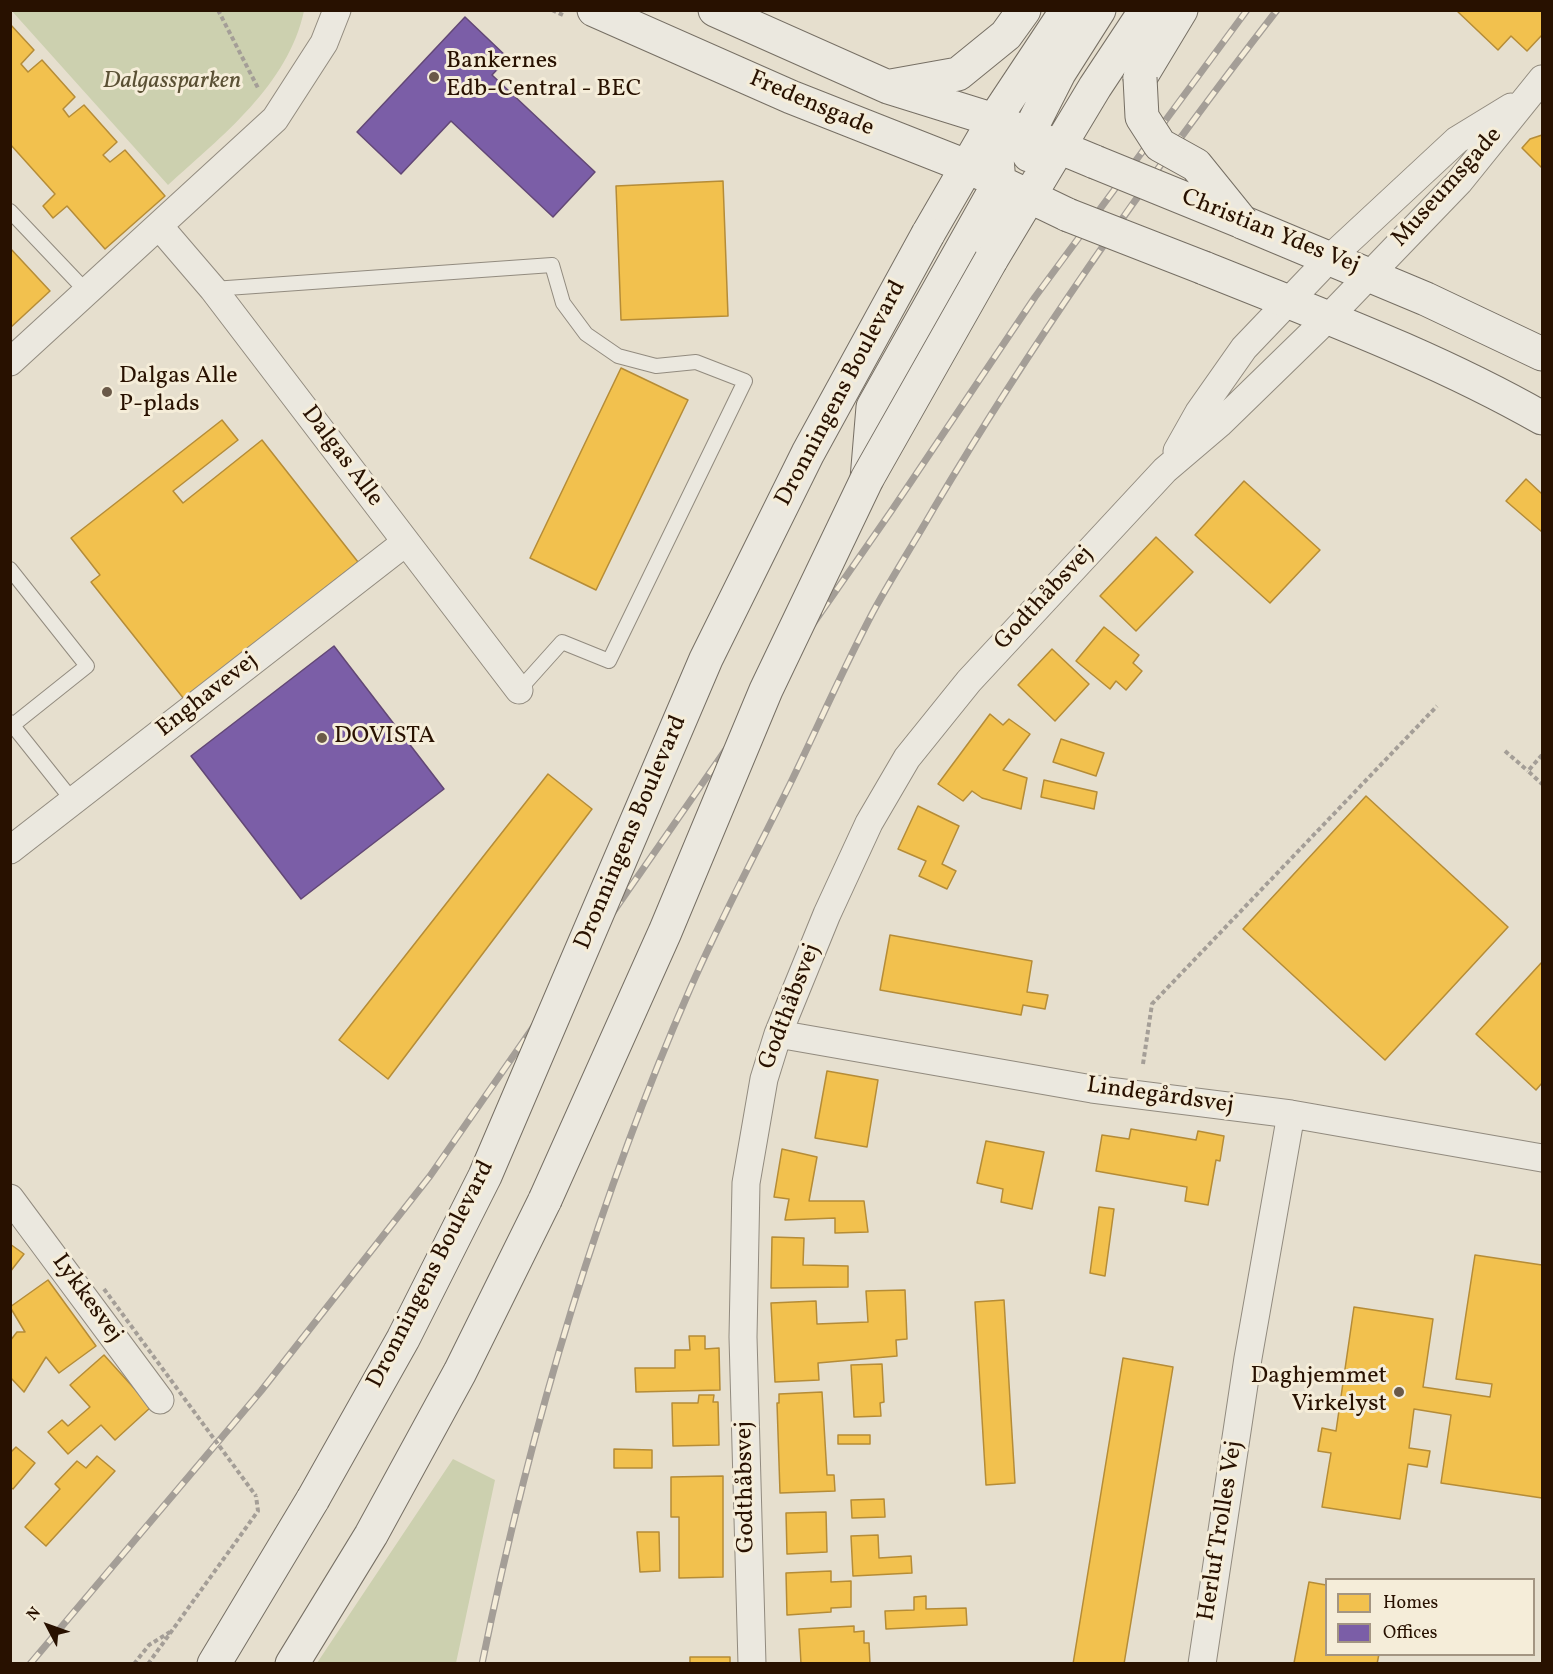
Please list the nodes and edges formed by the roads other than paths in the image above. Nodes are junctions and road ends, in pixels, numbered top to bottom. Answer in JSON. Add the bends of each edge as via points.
{"nodes":[{"id":1,"x":337,"y":10,"type":"edge"},
{"id":2,"x":594,"y":10,"type":"edge"},
{"id":3,"x":715,"y":10,"type":"edge"},
{"id":4,"x":1024,"y":10,"type":"edge"},
{"id":5,"x":1067,"y":10,"type":"edge"},
{"id":6,"x":1100,"y":10,"type":"edge"},
{"id":7,"x":1146,"y":10,"type":"edge"},
{"id":8,"x":1181,"y":10,"type":"edge"},
{"id":9,"x":1542,"y":79,"type":"edge"},
{"id":10,"x":888,"y":87,"type":"junction"},
{"id":11,"x":1524,"y":99,"type":"junction"},
{"id":12,"x":994,"y":120,"type":"junction"},
{"id":13,"x":1028,"y":134,"type":"junction"},
{"id":14,"x":1059,"y":147,"type":"junction"},
{"id":15,"x":966,"y":166,"type":"junction"},
{"id":16,"x":999,"y":183,"type":"junction"},
{"id":17,"x":1030,"y":196,"type":"junction"},
{"id":18,"x":10,"y":211,"type":"edge"},
{"id":19,"x":1242,"y":222,"type":"junction"},
{"id":20,"x":159,"y":226,"type":"junction"},
{"id":21,"x":977,"y":253,"type":"junction"},
{"id":22,"x":1330,"y":258,"type":"junction"},
{"id":23,"x":1370,"y":274,"type":"junction"},
{"id":24,"x":213,"y":289,"type":"junction"},
{"id":25,"x":87,"y":292,"type":"junction"},
{"id":26,"x":1288,"y":302,"type":"junction"},
{"id":27,"x":1328,"y":318,"type":"junction"},
{"id":28,"x":1542,"y":354,"type":"edge"},
{"id":29,"x":10,"y":362,"type":"edge"},
{"id":30,"x":1542,"y":418,"type":"edge"},
{"id":31,"x":1165,"y":470,"type":"junction"},
{"id":32,"x":406,"y":542,"type":"junction"},
{"id":33,"x":10,"y":569,"type":"edge"},
{"id":34,"x":519,"y":690,"type":"joint"},
{"id":35,"x":12,"y":724,"type":"edge"},
{"id":36,"x":73,"y":801,"type":"junction"},
{"id":37,"x":10,"y":850,"type":"edge"},
{"id":38,"x":778,"y":1034,"type":"junction"},
{"id":39,"x":1291,"y":1114,"type":"junction"},
{"id":40,"x":1542,"y":1158,"type":"edge"},
{"id":41,"x":10,"y":1198,"type":"edge"},
{"id":42,"x":160,"y":1400,"type":"dead end"},
{"id":43,"x":214,"y":1664,"type":"edge"},
{"id":44,"x":292,"y":1664,"type":"edge"},
{"id":45,"x":752,"y":1664,"type":"edge"},
{"id":46,"x":1202,"y":1664,"type":"edge"}],
"edges":[{"from":1,"to":20,"type":"street","via":[[324,43],[275,119]]},
{"from":2,"to":15,"type":"main road","name":"Fredensgade","via":[[791,97]]},
{"from":3,"to":10,"type":"main road","name":"Fredensgade"},
{"from":4,"to":10,"type":"main road","via":[[1006,35],[958,74]]},
{"from":5,"to":12,"type":"main road","name":"Dronningens Boulevard"},
{"from":6,"to":13,"type":"main road","via":[[1059,72]]},
{"from":7,"to":14,"type":"main road"},
{"from":8,"to":19,"type":"main road","bridge":true,"via":[[1140,78],[1142,117],[1160,145],[1196,165]]},
{"from":9,"to":11,"type":"street","name":"Museumsgade"},
{"from":10,"to":12,"type":"main road","name":"Fredensgade"},
{"from":11,"to":22,"type":"street","name":"Museumsgade","via":[[1457,140]]},
{"from":11,"to":23,"type":"street","name":"Museumsgade","via":[[1459,182]]},
{"from":12,"to":13,"type":"main road","name":"Christian Ydes Vej"},
{"from":12,"to":15,"type":"main road","name":"Dronningens Boulevard"},
{"from":12,"to":16,"type":"main road"},
{"from":13,"to":14,"type":"main road","name":"Christian Ydes Vej"},
{"from":13,"to":17,"type":"main road"},
{"from":14,"to":17,"type":"main road"},
{"from":14,"to":19,"type":"main road","name":"Christian Ydes Vej","bridge":true},
{"from":15,"to":16,"type":"main road","name":"Fredensgade"},
{"from":15,"to":43,"type":"main road","name":"Dronningens Boulevard","bridge":true,"via":[[808,453],[706,659],[485,1176],[403,1339]]},
{"from":16,"to":17,"type":"main road","name":"Fredensgade"},
{"from":16,"to":21,"type":"main road"},
{"from":17,"to":21,"type":"main road"},
{"from":17,"to":26,"type":"main road","bridge":true,"via":[[1068,216]]},
{"from":18,"to":25,"type":"lane"},
{"from":19,"to":22,"type":"main road","name":"Christian Ydes Vej"},
{"from":20,"to":24,"type":"street","name":"Dalgas Alle"},
{"from":20,"to":25,"type":"street"},
{"from":21,"to":44,"type":"main road","bridge":true,"via":[[766,690],[665,932],[545,1200],[371,1535]]},
{"from":22,"to":23,"type":"main road","name":"Christian Ydes Vej"},
{"from":22,"to":26,"type":"street","name":"Godthåbsvej"},
{"from":23,"to":27,"type":"street","name":"Godthåbsvej"},
{"from":23,"to":28,"type":"main road","name":"Christian Ydes Vej"},
{"from":24,"to":32,"type":"street","name":"Dalgas Alle"},
{"from":24,"to":34,"type":"lane","via":[[552,265],[563,303],[586,334],[618,356],[656,366],[696,362],[745,381],[609,662],[562,642]]},
{"from":25,"to":29,"type":"street"},
{"from":26,"to":27,"type":"main road"},
{"from":26,"to":31,"type":"street","name":"Godthåbsvej","via":[[1244,348]]},
{"from":27,"to":30,"type":"main road","via":[[1432,363]]},
{"from":27,"to":31,"type":"street","name":"Godthåbsvej"},
{"from":31,"to":38,"type":"street","name":"Godthåbsvej","via":[[969,681],[907,758],[869,823]]},
{"from":32,"to":34,"type":"street","name":"Dalgas Alle"},
{"from":32,"to":36,"type":"street","name":"Enghavevej"},
{"from":33,"to":35,"type":"lane","via":[[87,666]]},
{"from":35,"to":36,"type":"lane"},
{"from":36,"to":37,"type":"street","name":"Enghavevej"},
{"from":38,"to":39,"type":"street","name":"Lindegårdsvej","via":[[1138,1095]]},
{"from":38,"to":45,"type":"street","name":"Godthåbsvej","via":[[764,1079],[746,1183],[743,1337]]},
{"from":39,"to":40,"type":"street","name":"Lindegårdsvej"},
{"from":39,"to":46,"type":"street","name":"Herluf Trolles Vej","via":[[1248,1358]]},
{"from":41,"to":42,"type":"street","name":"Lykkesvej"}]}
